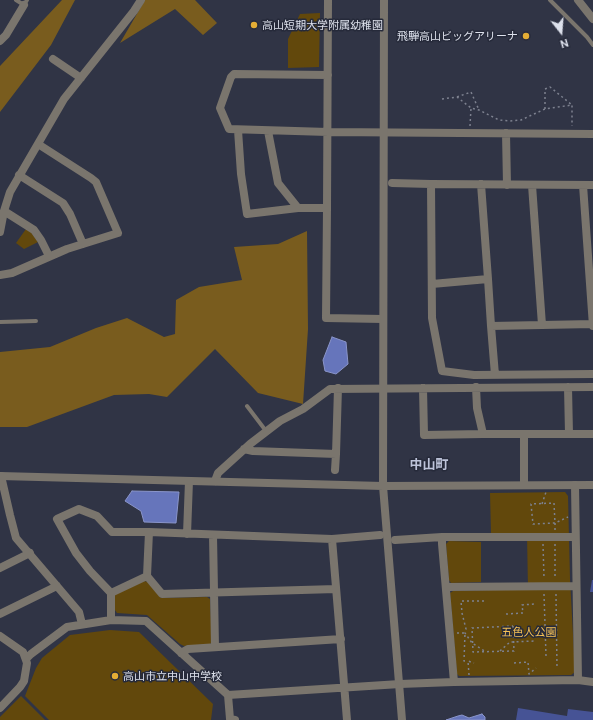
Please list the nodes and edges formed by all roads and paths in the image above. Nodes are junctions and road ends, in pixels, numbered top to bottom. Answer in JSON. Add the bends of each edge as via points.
{"nodes":[{"id":1,"x":16,"y":0,"type":"edge"},
{"id":2,"x":141,"y":0,"type":"edge"},
{"id":3,"x":328,"y":0,"type":"edge"},
{"id":4,"x":384,"y":0,"type":"edge"},
{"id":5,"x":550,"y":0,"type":"edge"},
{"id":6,"x":578,"y":0,"type":"edge"},
{"id":7,"x":26,"y":2,"type":"edge"},
{"id":8,"x":593,"y":19,"type":"edge"},
{"id":9,"x":0,"y":41,"type":"edge"},
{"id":10,"x":593,"y":45,"type":"edge"},
{"id":11,"x":53,"y":59,"type":"dead end"},
{"id":12,"x":328,"y":75,"type":"junction"},
{"id":13,"x":81,"y":78,"type":"junction"},
{"id":14,"x":458,"y":97,"type":"junction"},
{"id":15,"x":442,"y":99,"type":"dead end"},
{"id":16,"x":572,"y":105,"type":"junction"},
{"id":17,"x":471,"y":108,"type":"junction"},
{"id":18,"x":545,"y":109,"type":"junction"},
{"id":19,"x":479,"y":110,"type":"junction"},
{"id":20,"x":470,"y":128,"type":"dead end"},
{"id":21,"x":572,"y":128,"type":"dead end"},
{"id":22,"x":238,"y":130,"type":"junction"},
{"id":23,"x":268,"y":131,"type":"junction"},
{"id":24,"x":328,"y":132,"type":"junction"},
{"id":25,"x":384,"y":133,"type":"junction"},
{"id":26,"x":506,"y":134,"type":"junction"},
{"id":27,"x":593,"y":134,"type":"edge"},
{"id":28,"x":38,"y":144,"type":"junction"},
{"id":29,"x":19,"y":175,"type":"junction"},
{"id":30,"x":392,"y":183,"type":"dead end"},
{"id":31,"x":431,"y":184,"type":"junction"},
{"id":32,"x":481,"y":184,"type":"junction"},
{"id":33,"x":507,"y":184,"type":"junction"},
{"id":34,"x":532,"y":185,"type":"junction"},
{"id":35,"x":583,"y":185,"type":"junction"},
{"id":36,"x":593,"y":185,"type":"edge"},
{"id":37,"x":298,"y":208,"type":"junction"},
{"id":38,"x":327,"y":208,"type":"junction"},
{"id":39,"x":4,"y":212,"type":"junction"},
{"id":40,"x":0,"y":232,"type":"edge"},
{"id":41,"x":83,"y":244,"type":"junction"},
{"id":42,"x":49,"y":256,"type":"junction"},
{"id":43,"x":0,"y":275,"type":"edge"},
{"id":44,"x":488,"y":279,"type":"junction"},
{"id":45,"x":432,"y":284,"type":"junction"},
{"id":46,"x":383,"y":319,"type":"junction"},
{"id":47,"x":36,"y":321,"type":"dead end"},
{"id":48,"x":0,"y":322,"type":"edge"},
{"id":49,"x":542,"y":325,"type":"junction"},
{"id":50,"x":593,"y":325,"type":"edge"},
{"id":51,"x":491,"y":326,"type":"junction"},
{"id":52,"x":593,"y":374,"type":"edge"},
{"id":53,"x":495,"y":375,"type":"junction"},
{"id":54,"x":476,"y":387,"type":"junction"},
{"id":55,"x":568,"y":387,"type":"junction"},
{"id":56,"x":593,"y":387,"type":"edge"},
{"id":57,"x":338,"y":388,"type":"junction"},
{"id":58,"x":383,"y":388,"type":"junction"},
{"id":59,"x":423,"y":388,"type":"junction"},
{"id":60,"x":247,"y":406,"type":"dead end"},
{"id":61,"x":266,"y":431,"type":"junction"},
{"id":62,"x":483,"y":434,"type":"junction"},
{"id":63,"x":524,"y":434,"type":"junction"},
{"id":64,"x":569,"y":434,"type":"junction"},
{"id":65,"x":593,"y":434,"type":"edge"},
{"id":66,"x":244,"y":449,"type":"junction"},
{"id":67,"x":336,"y":454,"type":"junction"},
{"id":68,"x":335,"y":470,"type":"dead end"},
{"id":69,"x":1,"y":476,"type":"edge"},
{"id":70,"x":189,"y":481,"type":"junction"},
{"id":71,"x":215,"y":481,"type":"junction"},
{"id":72,"x":548,"y":484,"type":"junction"},
{"id":73,"x":524,"y":485,"type":"junction"},
{"id":74,"x":574,"y":485,"type":"junction"},
{"id":75,"x":593,"y":485,"type":"edge"},
{"id":76,"x":383,"y":486,"type":"junction"},
{"id":77,"x":542,"y":504,"type":"junction"},
{"id":78,"x":575,"y":514,"type":"junction"},
{"id":79,"x":555,"y":523,"type":"junction"},
{"id":80,"x":555,"y":530,"type":"dead end"},
{"id":81,"x":149,"y":532,"type":"junction"},
{"id":82,"x":187,"y":534,"type":"junction"},
{"id":83,"x":212,"y":534,"type":"junction"},
{"id":84,"x":380,"y":535,"type":"dead end"},
{"id":85,"x":442,"y":537,"type":"junction"},
{"id":86,"x":575,"y":537,"type":"junction"},
{"id":87,"x":555,"y":538,"type":"dead end"},
{"id":88,"x":332,"y":539,"type":"junction"},
{"id":89,"x":395,"y":540,"type":"dead end"},
{"id":90,"x":30,"y":553,"type":"junction"},
{"id":91,"x":0,"y":567,"type":"edge"},
{"id":92,"x":147,"y":576,"type":"junction"},
{"id":93,"x":556,"y":584,"type":"dead end"},
{"id":94,"x":58,"y":586,"type":"junction"},
{"id":95,"x":576,"y":586,"type":"junction"},
{"id":96,"x":446,"y":587,"type":"junction"},
{"id":97,"x":336,"y":589,"type":"junction"},
{"id":98,"x":556,"y":592,"type":"dead end"},
{"id":99,"x":111,"y":593,"type":"junction"},
{"id":100,"x":214,"y":593,"type":"junction"},
{"id":101,"x":484,"y":601,"type":"dead end"},
{"id":102,"x":534,"y":604,"type":"dead end"},
{"id":103,"x":0,"y":614,"type":"edge"},
{"id":104,"x":506,"y":614,"type":"dead end"},
{"id":105,"x":111,"y":620,"type":"junction"},
{"id":106,"x":82,"y":624,"type":"junction"},
{"id":107,"x":450,"y":633,"type":"junction"},
{"id":108,"x":465,"y":633,"type":"junction"},
{"id":109,"x":0,"y":636,"type":"edge"},
{"id":110,"x":341,"y":638,"type":"junction"},
{"id":111,"x":535,"y":641,"type":"dead end"},
{"id":112,"x":514,"y":642,"type":"junction"},
{"id":113,"x":472,"y":643,"type":"junction"},
{"id":114,"x":215,"y":647,"type":"junction"},
{"id":115,"x":500,"y":651,"type":"junction"},
{"id":116,"x":486,"y":652,"type":"junction"},
{"id":117,"x":181,"y":653,"type":"junction"},
{"id":118,"x":26,"y":659,"type":"junction"},
{"id":119,"x":468,"y":661,"type":"junction"},
{"id":120,"x":474,"y":663,"type":"dead end"},
{"id":121,"x":514,"y":663,"type":"dead end"},
{"id":122,"x":536,"y":668,"type":"dead end"},
{"id":123,"x":557,"y":668,"type":"dead end"},
{"id":124,"x":578,"y":680,"type":"junction"},
{"id":125,"x":469,"y":681,"type":"junction"},
{"id":126,"x":454,"y":682,"type":"junction"},
{"id":127,"x":593,"y":682,"type":"edge"},
{"id":128,"x":400,"y":684,"type":"junction"},
{"id":129,"x":345,"y":687,"type":"junction"},
{"id":130,"x":228,"y":695,"type":"junction"},
{"id":131,"x":0,"y":708,"type":"edge"},
{"id":132,"x":235,"y":720,"type":"edge"},
{"id":133,"x":348,"y":720,"type":"edge"},
{"id":134,"x":402,"y":720,"type":"edge"}],
"edges":[{"from":1,"to":7,"type":"lane"},
{"from":2,"to":13,"type":"street"},
{"from":3,"to":12,"type":"street"},
{"from":4,"to":25,"type":"street"},
{"from":5,"to":10,"type":"lane"},
{"from":6,"to":8,"type":"street"},
{"from":7,"to":9,"type":"street"},
{"from":11,"to":13,"type":"street"},
{"from":12,"to":22,"type":"street","via":[[234,74],[220,108],[229,129]]},
{"from":12,"to":24,"type":"street"},
{"from":13,"to":28,"type":"street","via":[[64,99]]},
{"from":14,"to":15,"type":"path"},
{"from":14,"to":17,"type":"path"},
{"from":14,"to":19,"type":"path","via":[[471,92]]},
{"from":16,"to":18,"type":"path"},
{"from":16,"to":18,"type":"path","via":[[550,87],[545,89]]},
{"from":16,"to":21,"type":"path"},
{"from":17,"to":19,"type":"path"},
{"from":17,"to":20,"type":"path"},
{"from":18,"to":19,"type":"path","via":[[521,120],[510,121],[498,120]]},
{"from":22,"to":23,"type":"street"},
{"from":22,"to":37,"type":"street","via":[[247,214]]},
{"from":23,"to":24,"type":"street"},
{"from":23,"to":37,"type":"street","via":[[278,183]]},
{"from":24,"to":25,"type":"street"},
{"from":24,"to":38,"type":"street"},
{"from":25,"to":26,"type":"street"},
{"from":25,"to":46,"type":"street"},
{"from":26,"to":27,"type":"street"},
{"from":26,"to":33,"type":"street"},
{"from":28,"to":29,"type":"street"},
{"from":28,"to":41,"type":"street","via":[[96,182],[118,233]]},
{"from":29,"to":39,"type":"street"},
{"from":29,"to":41,"type":"street","via":[[63,203]]},
{"from":30,"to":31,"type":"street"},
{"from":31,"to":32,"type":"street"},
{"from":31,"to":45,"type":"street"},
{"from":32,"to":33,"type":"street"},
{"from":32,"to":44,"type":"street"},
{"from":33,"to":34,"type":"street"},
{"from":34,"to":35,"type":"street"},
{"from":34,"to":49,"type":"street"},
{"from":35,"to":36,"type":"street"},
{"from":35,"to":50,"type":"street"},
{"from":37,"to":38,"type":"street"},
{"from":38,"to":46,"type":"street","via":[[326,318]]},
{"from":39,"to":40,"type":"street"},
{"from":39,"to":42,"type":"street","via":[[34,230]]},
{"from":41,"to":42,"type":"street"},
{"from":42,"to":43,"type":"street"},
{"from":44,"to":45,"type":"street"},
{"from":44,"to":51,"type":"street"},
{"from":45,"to":53,"type":"street","via":[[432,318],[442,371]]},
{"from":46,"to":58,"type":"street"},
{"from":47,"to":48,"type":"lane"},
{"from":49,"to":50,"type":"street"},
{"from":49,"to":51,"type":"street"},
{"from":51,"to":53,"type":"street"},
{"from":52,"to":53,"type":"street"},
{"from":54,"to":55,"type":"street"},
{"from":54,"to":59,"type":"street"},
{"from":54,"to":62,"type":"street","via":[[477,408]]},
{"from":55,"to":56,"type":"street"},
{"from":55,"to":64,"type":"street"},
{"from":57,"to":58,"type":"street"},
{"from":57,"to":61,"type":"street","via":[[330,389]]},
{"from":57,"to":67,"type":"street"},
{"from":58,"to":59,"type":"street"},
{"from":58,"to":76,"type":"street"},
{"from":59,"to":62,"type":"street","via":[[424,435]]},
{"from":60,"to":61,"type":"lane"},
{"from":61,"to":66,"type":"street"},
{"from":62,"to":63,"type":"street"},
{"from":63,"to":64,"type":"street"},
{"from":63,"to":73,"type":"street"},
{"from":64,"to":65,"type":"street"},
{"from":66,"to":67,"type":"street"},
{"from":66,"to":71,"type":"street","via":[[218,473]]},
{"from":67,"to":68,"type":"street"},
{"from":69,"to":70,"type":"street"},
{"from":69,"to":90,"type":"street","via":[[16,538]]},
{"from":70,"to":71,"type":"street"},
{"from":70,"to":82,"type":"street"},
{"from":71,"to":76,"type":"street"},
{"from":72,"to":73,"type":"street"},
{"from":72,"to":74,"type":"street"},
{"from":72,"to":77,"type":"path"},
{"from":73,"to":76,"type":"street"},
{"from":74,"to":75,"type":"street"},
{"from":74,"to":78,"type":"street"},
{"from":76,"to":128,"type":"street"},
{"from":77,"to":79,"type":"path","via":[[554,504]]},
{"from":77,"to":79,"type":"path","via":[[531,504],[533,524]]},
{"from":78,"to":79,"type":"path"},
{"from":78,"to":86,"type":"street"},
{"from":79,"to":80,"type":"path"},
{"from":81,"to":82,"type":"street"},
{"from":81,"to":92,"type":"street"},
{"from":81,"to":99,"type":"street","via":[[112,532],[97,516],[79,509],[57,519],[76,553]]},
{"from":82,"to":83,"type":"street"},
{"from":83,"to":88,"type":"street"},
{"from":83,"to":100,"type":"street"},
{"from":84,"to":88,"type":"street"},
{"from":85,"to":86,"type":"street"},
{"from":85,"to":89,"type":"street"},
{"from":85,"to":96,"type":"street"},
{"from":86,"to":95,"type":"street"},
{"from":87,"to":93,"type":"path"},
{"from":88,"to":97,"type":"street"},
{"from":90,"to":91,"type":"street"},
{"from":90,"to":94,"type":"street"},
{"from":92,"to":99,"type":"street"},
{"from":92,"to":100,"type":"street","via":[[162,594]]},
{"from":94,"to":103,"type":"street"},
{"from":94,"to":106,"type":"street","via":[[79,612]]},
{"from":95,"to":96,"type":"street"},
{"from":95,"to":124,"type":"street"},
{"from":96,"to":107,"type":"street"},
{"from":97,"to":100,"type":"street"},
{"from":97,"to":110,"type":"street"},
{"from":98,"to":123,"type":"path"},
{"from":99,"to":105,"type":"street"},
{"from":100,"to":114,"type":"street"},
{"from":101,"to":108,"type":"path","via":[[461,601]]},
{"from":102,"to":104,"type":"path","via":[[522,605],[523,613]]},
{"from":105,"to":106,"type":"street"},
{"from":105,"to":117,"type":"street","via":[[146,621]]},
{"from":106,"to":118,"type":"street","via":[[67,627]]},
{"from":107,"to":108,"type":"path"},
{"from":107,"to":126,"type":"street"},
{"from":108,"to":113,"type":"path"},
{"from":108,"to":119,"type":"path","via":[[464,661]]},
{"from":109,"to":118,"type":"street","via":[[23,652]]},
{"from":110,"to":114,"type":"street"},
{"from":110,"to":129,"type":"street"},
{"from":111,"to":112,"type":"path"},
{"from":112,"to":113,"type":"path","via":[[513,626],[472,628]]},
{"from":112,"to":115,"type":"path","via":[[510,642]]},
{"from":112,"to":115,"type":"path","via":[[514,651]]},
{"from":113,"to":116,"type":"path"},
{"from":113,"to":116,"type":"path","via":[[473,652]]},
{"from":114,"to":117,"type":"street","via":[[188,649]]},
{"from":115,"to":116,"type":"path"},
{"from":117,"to":130,"type":"street"},
{"from":118,"to":131,"type":"street","via":[[24,681]]},
{"from":119,"to":120,"type":"path"},
{"from":119,"to":125,"type":"path"},
{"from":121,"to":122,"type":"path","via":[[528,662],[529,674]]},
{"from":124,"to":125,"type":"street"},
{"from":124,"to":127,"type":"street"},
{"from":125,"to":126,"type":"street"},
{"from":126,"to":128,"type":"street"},
{"from":128,"to":129,"type":"street"},
{"from":128,"to":134,"type":"street"},
{"from":129,"to":130,"type":"street"},
{"from":129,"to":133,"type":"street"},
{"from":130,"to":132,"type":"street","via":[[230,719]]}]}
